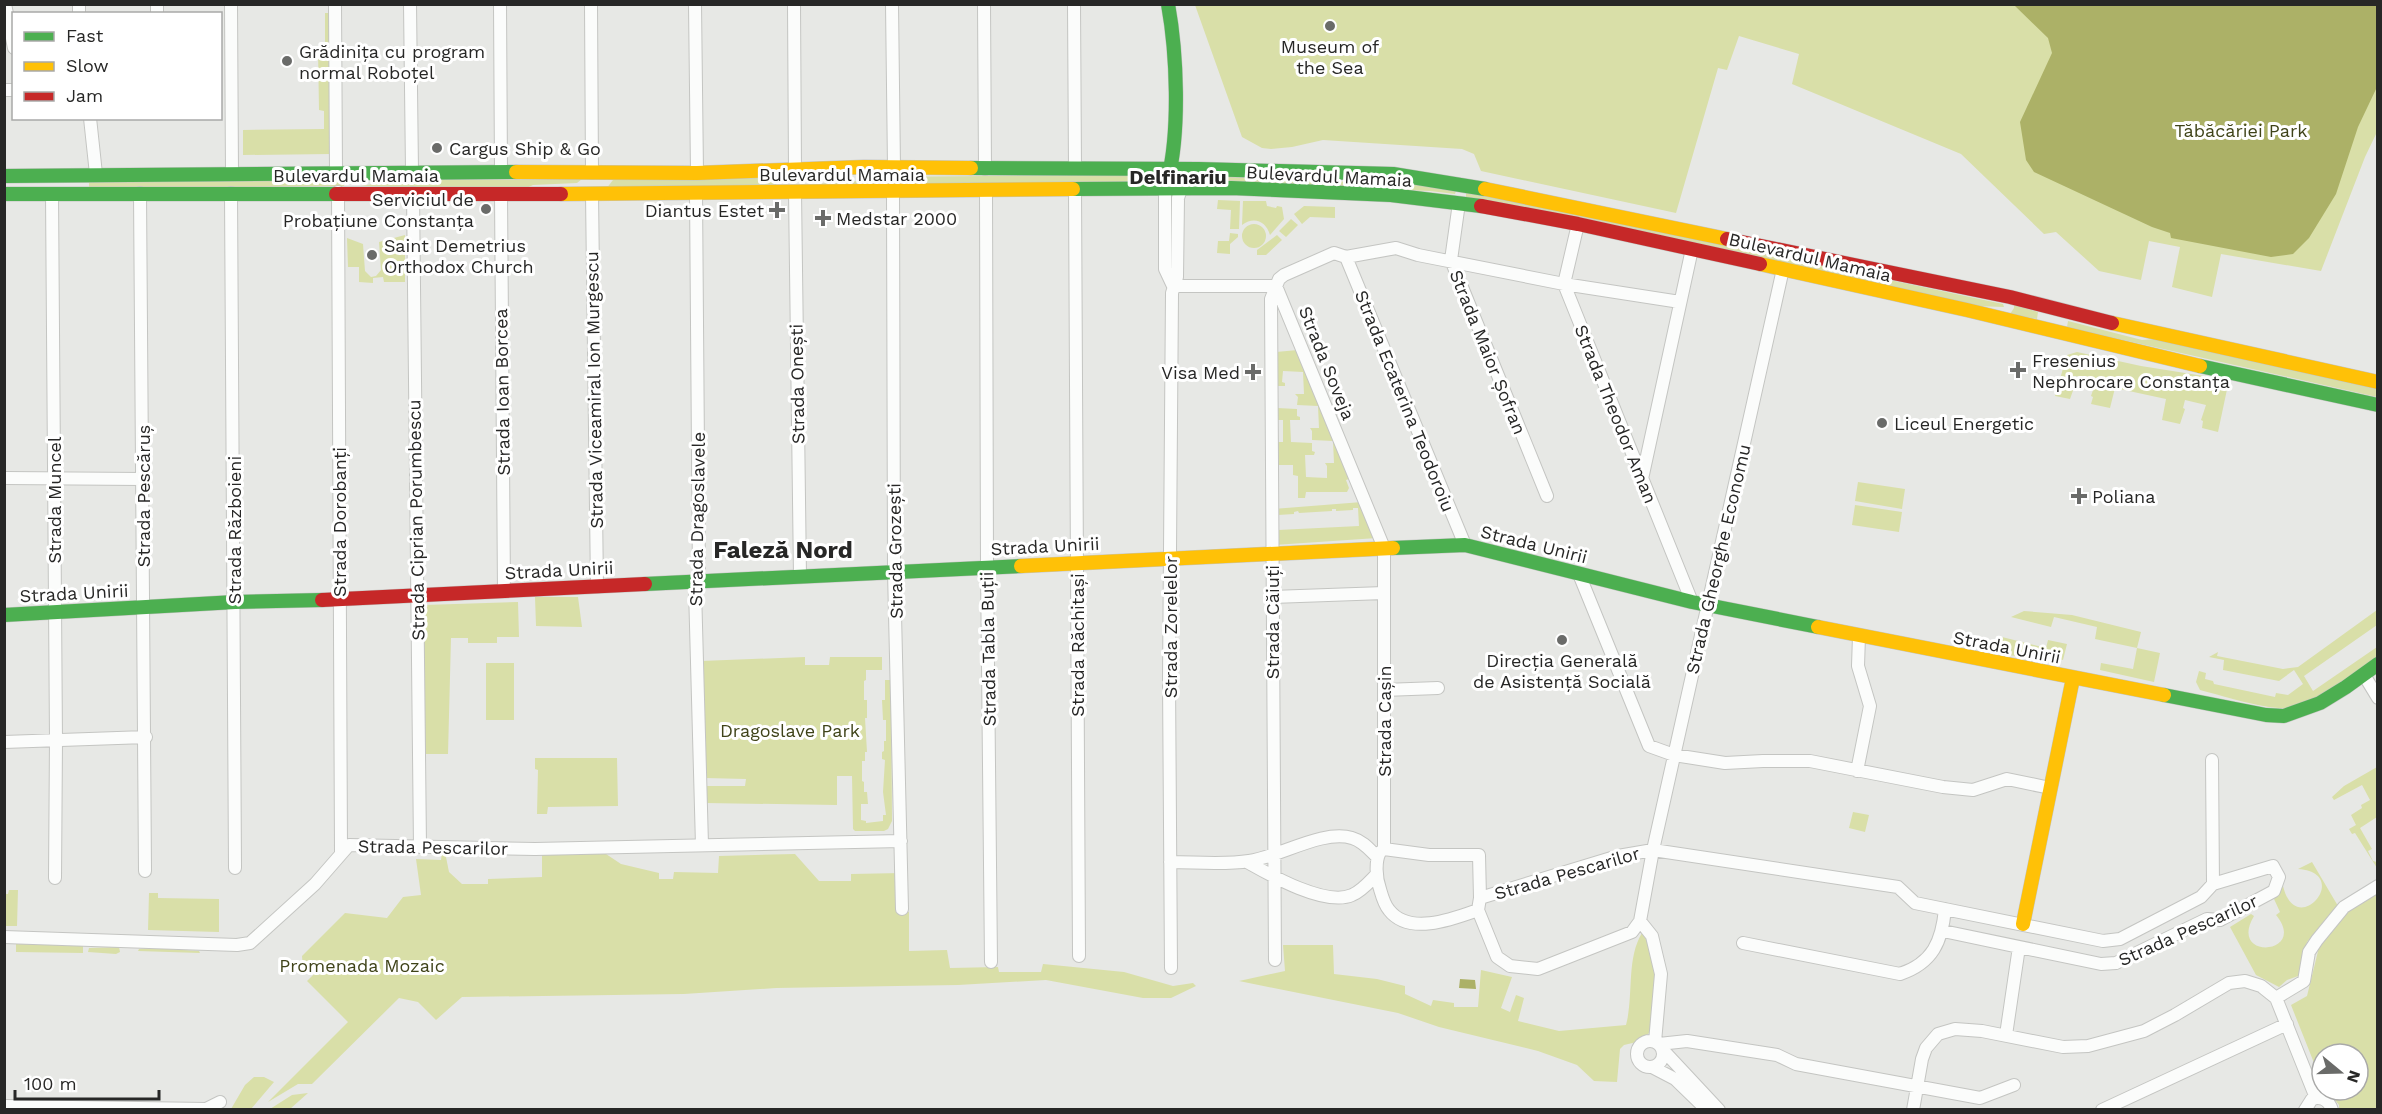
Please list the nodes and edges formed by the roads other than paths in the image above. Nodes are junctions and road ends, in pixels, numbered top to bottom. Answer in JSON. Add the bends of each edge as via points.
{"nodes":[{"id":1,"x":5,"y":4,"type":"edge"},
{"id":2,"x":231,"y":4,"type":"edge"},
{"id":3,"x":335,"y":4,"type":"edge"},
{"id":4,"x":410,"y":4,"type":"edge"},
{"id":5,"x":500,"y":4,"type":"edge"},
{"id":6,"x":591,"y":4,"type":"edge"},
{"id":7,"x":695,"y":4,"type":"edge"},
{"id":8,"x":794,"y":4,"type":"edge"},
{"id":9,"x":892,"y":4,"type":"edge"},
{"id":10,"x":984,"y":4,"type":"edge"},
{"id":11,"x":1074,"y":4,"type":"edge"},
{"id":12,"x":1168,"y":4,"type":"edge"},
{"id":13,"x":1178,"y":4,"type":"edge"},
{"id":14,"x":12,"y":38,"type":"edge"},
{"id":15,"x":226,"y":89,"type":"edge"},
{"id":16,"x":90,"y":120,"type":"edge"},
{"id":17,"x":864,"y":168,"type":"junction"},
{"id":18,"x":894,"y":168,"type":"junction"},
{"id":19,"x":985,"y":169,"type":"junction"},
{"id":20,"x":1075,"y":169,"type":"junction"},
{"id":21,"x":1178,"y":170,"type":"junction"},
{"id":22,"x":412,"y":171,"type":"junction"},
{"id":23,"x":795,"y":171,"type":"junction"},
{"id":24,"x":301,"y":172,"type":"junction"},
{"id":25,"x":336,"y":172,"type":"junction"},
{"id":26,"x":501,"y":172,"type":"junction"},
{"id":27,"x":697,"y":172,"type":"junction"},
{"id":28,"x":232,"y":173,"type":"junction"},
{"id":29,"x":599,"y":173,"type":"junction"},
{"id":30,"x":96,"y":174,"type":"junction"},
{"id":31,"x":4,"y":176,"type":"edge"},
{"id":32,"x":1165,"y":189,"type":"junction"},
{"id":33,"x":1181,"y":189,"type":"junction"},
{"id":34,"x":1075,"y":190,"type":"junction"},
{"id":35,"x":986,"y":191,"type":"junction"},
{"id":36,"x":270,"y":192,"type":"junction"},
{"id":37,"x":344,"y":192,"type":"junction"},
{"id":38,"x":788,"y":192,"type":"junction"},
{"id":39,"x":893,"y":192,"type":"junction"},
{"id":40,"x":140,"y":193,"type":"junction"},
{"id":41,"x":231,"y":193,"type":"junction"},
{"id":42,"x":413,"y":193,"type":"junction"},
{"id":43,"x":696,"y":193,"type":"junction"},
{"id":44,"x":4,"y":194,"type":"edge"},
{"id":45,"x":51,"y":194,"type":"junction"},
{"id":46,"x":501,"y":194,"type":"junction"},
{"id":47,"x":525,"y":194,"type":"junction"},
{"id":48,"x":592,"y":194,"type":"junction"},
{"id":49,"x":1459,"y":203,"type":"junction"},
{"id":50,"x":1578,"y":224,"type":"junction"},
{"id":51,"x":1692,"y":249,"type":"junction"},
{"id":52,"x":1346,"y":256,"type":"junction"},
{"id":53,"x":1451,"y":260,"type":"junction"},
{"id":54,"x":1783,"y":269,"type":"junction"},
{"id":55,"x":1564,"y":284,"type":"junction"},
{"id":56,"x":1276,"y":285,"type":"junction"},
{"id":57,"x":1173,"y":286,"type":"junction"},
{"id":58,"x":2010,"y":297,"type":"junction"},
{"id":59,"x":1680,"y":302,"type":"junction"},
{"id":60,"x":1967,"y":310,"type":"junction"},
{"id":61,"x":2378,"y":382,"type":"edge"},
{"id":62,"x":2378,"y":405,"type":"edge"},
{"id":63,"x":4,"y":478,"type":"edge"},
{"id":64,"x":54,"y":478,"type":"junction"},
{"id":65,"x":143,"y":479,"type":"junction"},
{"id":66,"x":1642,"y":479,"type":"junction"},
{"id":67,"x":1547,"y":496,"type":"dead end"},
{"id":68,"x":1465,"y":545,"type":"junction"},
{"id":69,"x":1384,"y":548,"type":"junction"},
{"id":70,"x":1272,"y":554,"type":"junction"},
{"id":71,"x":1170,"y":558,"type":"junction"},
{"id":72,"x":1077,"y":563,"type":"junction"},
{"id":73,"x":987,"y":567,"type":"junction"},
{"id":74,"x":894,"y":572,"type":"junction"},
{"id":75,"x":1579,"y":574,"type":"junction"},
{"id":76,"x":800,"y":576,"type":"junction"},
{"id":77,"x":699,"y":581,"type":"junction"},
{"id":78,"x":597,"y":587,"type":"junction"},
{"id":79,"x":504,"y":591,"type":"junction"},
{"id":80,"x":1384,"y":593,"type":"junction"},
{"id":81,"x":417,"y":595,"type":"junction"},
{"id":82,"x":1272,"y":597,"type":"junction"},
{"id":83,"x":339,"y":599,"type":"junction"},
{"id":84,"x":234,"y":602,"type":"junction"},
{"id":85,"x":1692,"y":602,"type":"junction"},
{"id":86,"x":1708,"y":605,"type":"junction"},
{"id":87,"x":144,"y":607,"type":"junction"},
{"id":88,"x":55,"y":612,"type":"junction"},
{"id":89,"x":4,"y":615,"type":"edge"},
{"id":90,"x":1859,"y":636,"type":"junction"},
{"id":91,"x":2378,"y":664,"type":"edge"},
{"id":92,"x":2364,"y":675,"type":"junction"},
{"id":93,"x":2073,"y":678,"type":"junction"},
{"id":94,"x":1438,"y":688,"type":"dead end"},
{"id":95,"x":1384,"y":690,"type":"junction"},
{"id":96,"x":2378,"y":698,"type":"edge"},
{"id":97,"x":146,"y":736,"type":"junction"},
{"id":98,"x":56,"y":740,"type":"junction"},
{"id":99,"x":4,"y":742,"type":"edge"},
{"id":100,"x":1674,"y":755,"type":"junction"},
{"id":101,"x":2212,"y":760,"type":"dead end"},
{"id":102,"x":1857,"y":771,"type":"junction"},
{"id":103,"x":2050,"y":788,"type":"junction"},
{"id":104,"x":901,"y":841,"type":"junction"},
{"id":105,"x":702,"y":845,"type":"junction"},
{"id":106,"x":420,"y":847,"type":"junction"},
{"id":107,"x":1653,"y":850,"type":"junction"},
{"id":108,"x":341,"y":852,"type":"junction"},
{"id":109,"x":1381,"y":853,"type":"junction"},
{"id":110,"x":1273,"y":856,"type":"junction"},
{"id":111,"x":1170,"y":862,"type":"junction"},
{"id":112,"x":1247,"y":862,"type":"junction"},
{"id":113,"x":235,"y":868,"type":"dead end"},
{"id":114,"x":145,"y":871,"type":"dead end"},
{"id":115,"x":1377,"y":874,"type":"junction"},
{"id":116,"x":1273,"y":877,"type":"junction"},
{"id":117,"x":55,"y":878,"type":"dead end"},
{"id":118,"x":2213,"y":884,"type":"junction"},
{"id":119,"x":2378,"y":886,"type":"edge"},
{"id":120,"x":1479,"y":904,"type":"junction"},
{"id":121,"x":902,"y":909,"type":"dead end"},
{"id":122,"x":1945,"y":909,"type":"junction"},
{"id":123,"x":1641,"y":921,"type":"junction"},
{"id":124,"x":2023,"y":924,"type":"junction"},
{"id":125,"x":1943,"y":931,"type":"junction"},
{"id":126,"x":4,"y":937,"type":"edge"},
{"id":127,"x":1743,"y":943,"type":"dead end"},
{"id":128,"x":2019,"y":947,"type":"junction"},
{"id":129,"x":1079,"y":956,"type":"dead end"},
{"id":130,"x":1275,"y":960,"type":"dead end"},
{"id":131,"x":992,"y":962,"type":"dead end"},
{"id":132,"x":1171,"y":968,"type":"dead end"},
{"id":133,"x":2276,"y":998,"type":"junction"},
{"id":134,"x":2287,"y":1023,"type":"junction"},
{"id":135,"x":2006,"y":1035,"type":"junction"},
{"id":136,"x":1659,"y":1045,"type":"junction"},
{"id":137,"x":1652,"y":1067,"type":"junction"},
{"id":138,"x":2310,"y":1082,"type":"edge"},
{"id":139,"x":2014,"y":1085,"type":"dead end"},
{"id":140,"x":1917,"y":1086,"type":"junction"},
{"id":141,"x":220,"y":1102,"type":"dead end"},
{"id":142,"x":7,"y":1107,"type":"edge"},
{"id":143,"x":84,"y":1108,"type":"edge"},
{"id":144,"x":162,"y":1109,"type":"edge"},
{"id":145,"x":1707,"y":1110,"type":"edge"},
{"id":146,"x":1719,"y":1110,"type":"edge"},
{"id":147,"x":1913,"y":1110,"type":"edge"},
{"id":148,"x":2102,"y":1110,"type":"edge"}],
"edges":[{"from":1,"to":14,"type":"street"},
{"from":2,"to":15,"type":"street"},
{"from":3,"to":25,"type":"street"},
{"from":4,"to":22,"type":"street"},
{"from":5,"to":26,"type":"street"},
{"from":6,"to":29,"type":"street"},
{"from":7,"to":27,"type":"street"},
{"from":8,"to":23,"type":"street"},
{"from":9,"to":18,"type":"street"},
{"from":10,"to":19,"type":"street"},
{"from":11,"to":20,"type":"street"},
{"from":12,"to":21,"type":"main road"},
{"from":13,"to":21,"type":"main road","via":[[1183,49]]},
{"from":15,"to":28,"type":"street"},
{"from":16,"to":30,"type":"street"},
{"from":17,"to":18,"type":"main road","name":"Bulevardul Mamaia"},
{"from":17,"to":23,"type":"main road","name":"Bulevardul Mamaia"},
{"from":17,"to":38,"type":"main road","via":[[837,174],[784,176],[779,184]]},
{"from":18,"to":19,"type":"main road","name":"Bulevardul Mamaia"},
{"from":19,"to":20,"type":"main road","name":"Bulevardul Mamaia"},
{"from":20,"to":21,"type":"main road","name":"Bulevardul Mamaia"},
{"from":21,"to":32,"type":"main road"},
{"from":21,"to":33,"type":"main road"},
{"from":21,"to":58,"type":"main road","name":"Bulevardul Mamaia","via":[[1394,174],[1464,184]]},
{"from":22,"to":25,"type":"main road","name":"Bulevardul Mamaia"},
{"from":22,"to":26,"type":"main road","name":"Bulevardul Mamaia"},
{"from":22,"to":37,"type":"main road","via":[[389,178],[357,180]]},
{"from":23,"to":27,"type":"main road","name":"Bulevardul Mamaia"},
{"from":24,"to":25,"type":"main road","name":"Bulevardul Mamaia"},
{"from":24,"to":28,"type":"main road","name":"Bulevardul Mamaia"},
{"from":24,"to":36,"type":"main road","via":[[298,181]]},
{"from":26,"to":29,"type":"main road","name":"Bulevardul Mamaia"},
{"from":27,"to":29,"type":"main road","name":"Bulevardul Mamaia"},
{"from":28,"to":30,"type":"main road","name":"Bulevardul Mamaia"},
{"from":29,"to":47,"type":"main road","via":[[603,183],[596,186]]},
{"from":30,"to":31,"type":"main road","name":"Bulevardul Mamaia"},
{"from":32,"to":33,"type":"main road","name":"Bulevardul Mamaia"},
{"from":32,"to":34,"type":"main road","name":"Bulevardul Mamaia"},
{"from":32,"to":57,"type":"street","name":"Strada Zorelelor","via":[[1165,269]]},
{"from":33,"to":49,"type":"main road","name":"Bulevardul Mamaia","via":[[1391,195]]},
{"from":33,"to":57,"type":"street","name":"Strada Zorelelor","via":[[1177,277]]},
{"from":34,"to":35,"type":"main road","name":"Bulevardul Mamaia"},
{"from":34,"to":72,"type":"street","name":"Strada Răchitași"},
{"from":35,"to":39,"type":"main road","name":"Bulevardul Mamaia"},
{"from":35,"to":73,"type":"street","name":"Strada Tabla Buții"},
{"from":36,"to":37,"type":"main road","name":"Bulevardul Mamaia"},
{"from":36,"to":41,"type":"main road","name":"Bulevardul Mamaia"},
{"from":37,"to":42,"type":"main road","name":"Bulevardul Mamaia"},
{"from":37,"to":83,"type":"street","name":"Strada Dorobanți"},
{"from":38,"to":39,"type":"main road","name":"Bulevardul Mamaia"},
{"from":38,"to":43,"type":"main road","name":"Bulevardul Mamaia"},
{"from":38,"to":76,"type":"street","name":"Strada Onești"},
{"from":39,"to":74,"type":"street","name":"Strada Grozești"},
{"from":40,"to":41,"type":"main road","name":"Bulevardul Mamaia"},
{"from":40,"to":45,"type":"main road","name":"Bulevardul Mamaia"},
{"from":40,"to":65,"type":"street","name":"Strada Pescăruș"},
{"from":41,"to":84,"type":"street","name":"Strada Războieni"},
{"from":42,"to":46,"type":"main road","name":"Bulevardul Mamaia"},
{"from":42,"to":81,"type":"street","name":"Strada Ciprian Porumbescu"},
{"from":43,"to":48,"type":"main road","name":"Bulevardul Mamaia"},
{"from":43,"to":77,"type":"street","name":"Strada Dragoslavele"},
{"from":44,"to":45,"type":"main road","name":"Bulevardul Mamaia"},
{"from":45,"to":64,"type":"street","name":"Strada Muncel"},
{"from":46,"to":47,"type":"main road","name":"Bulevardul Mamaia"},
{"from":46,"to":79,"type":"street","name":"Strada Ioan Borcea"},
{"from":47,"to":48,"type":"main road","name":"Bulevardul Mamaia"},
{"from":48,"to":78,"type":"street","name":"Strada Viceamiral Ion Murgescu"},
{"from":49,"to":50,"type":"main road","name":"Bulevardul Mamaia"},
{"from":49,"to":53,"type":"street","name":"Strada Maior Șofran"},
{"from":50,"to":51,"type":"main road","name":"Bulevardul Mamaia"},
{"from":50,"to":55,"type":"street"},
{"from":51,"to":54,"type":"main road","name":"Bulevardul Mamaia"},
{"from":51,"to":59,"type":"street"},
{"from":52,"to":53,"type":"street","via":[[1396,248]]},
{"from":52,"to":56,"type":"street","via":[[1334,253],[1284,274]]},
{"from":52,"to":68,"type":"street","name":"Strada Ecaterina Teodoroiu"},
{"from":53,"to":55,"type":"street"},
{"from":53,"to":67,"type":"street","name":"Strada Maior Șofran"},
{"from":54,"to":60,"type":"main road","name":"Bulevardul Mamaia"},
{"from":54,"to":86,"type":"street","name":"Strada Gheorghe Economu"},
{"from":55,"to":59,"type":"street"},
{"from":55,"to":66,"type":"street","name":"Strada Theodor Aman"},
{"from":56,"to":57,"type":"street"},
{"from":56,"to":69,"type":"street","name":"Strada Soveja"},
{"from":56,"to":70,"type":"street","name":"Strada Căiuți","via":[[1271,299]]},
{"from":57,"to":71,"type":"street","name":"Strada Zorelelor"},
{"from":58,"to":60,"type":"main road","via":[[2006,311]]},
{"from":58,"to":61,"type":"main road","name":"Bulevardul Mamaia","via":[[2122,326]]},
{"from":59,"to":66,"type":"street"},
{"from":60,"to":62,"type":"main road","name":"Bulevardul Mamaia"},
{"from":63,"to":64,"type":"street"},
{"from":64,"to":65,"type":"street"},
{"from":64,"to":88,"type":"street","name":"Strada Muncel"},
{"from":65,"to":87,"type":"street","name":"Strada Pescăruș"},
{"from":66,"to":85,"type":"street","name":"Strada Theodor Aman"},
{"from":68,"to":69,"type":"main road","name":"Strada Unirii"},
{"from":68,"to":75,"type":"main road","name":"Strada Unirii"},
{"from":69,"to":70,"type":"main road","name":"Strada Unirii"},
{"from":69,"to":80,"type":"street","name":"Strada Cașin"},
{"from":70,"to":71,"type":"main road","name":"Strada Unirii"},
{"from":70,"to":82,"type":"street","name":"Strada Căiuți"},
{"from":71,"to":72,"type":"main road","name":"Strada Unirii"},
{"from":71,"to":111,"type":"street","name":"Strada Zorelelor"},
{"from":72,"to":73,"type":"main road","name":"Strada Unirii"},
{"from":72,"to":129,"type":"street","name":"Strada Răchitași"},
{"from":73,"to":74,"type":"main road","name":"Strada Unirii"},
{"from":73,"to":131,"type":"street","name":"Strada Tabla Buții"},
{"from":74,"to":76,"type":"main road","name":"Strada Unirii"},
{"from":74,"to":104,"type":"street","name":"Strada Grozești"},
{"from":75,"to":85,"type":"main road","name":"Strada Unirii"},
{"from":75,"to":100,"type":"street","via":[[1649,746]]},
{"from":76,"to":77,"type":"main road","name":"Strada Unirii"},
{"from":77,"to":78,"type":"main road","name":"Strada Unirii"},
{"from":77,"to":105,"type":"street","name":"Strada Dragoslavele","via":[[695,590]]},
{"from":78,"to":79,"type":"main road","name":"Strada Unirii"},
{"from":79,"to":81,"type":"main road","name":"Strada Unirii"},
{"from":80,"to":82,"type":"street"},
{"from":80,"to":95,"type":"street","name":"Strada Cașin"},
{"from":81,"to":83,"type":"main road","name":"Strada Unirii"},
{"from":81,"to":106,"type":"street","name":"Strada Ciprian Porumbescu"},
{"from":82,"to":110,"type":"street","name":"Strada Căiuți"},
{"from":83,"to":84,"type":"main road","name":"Strada Unirii"},
{"from":83,"to":108,"type":"street","name":"Strada Dorobanți"},
{"from":84,"to":87,"type":"main road","name":"Strada Unirii"},
{"from":84,"to":113,"type":"street","name":"Strada Războieni"},
{"from":85,"to":86,"type":"main road","name":"Strada Unirii"},
{"from":86,"to":90,"type":"main road","name":"Strada Unirii"},
{"from":86,"to":100,"type":"street","name":"Strada Gheorghe Economu"},
{"from":87,"to":88,"type":"main road","name":"Strada Unirii"},
{"from":87,"to":97,"type":"street","name":"Strada Pescăruș"},
{"from":88,"to":89,"type":"main road","name":"Strada Unirii"},
{"from":88,"to":98,"type":"street","name":"Strada Muncel"},
{"from":90,"to":93,"type":"main road","name":"Strada Unirii"},
{"from":90,"to":102,"type":"street","via":[[1858,666],[1870,706]]},
{"from":91,"to":92,"type":"main road","name":"Strada Unirii"},
{"from":92,"to":93,"type":"main road","name":"Strada Unirii","via":[[2309,707],[2285,716]]},
{"from":92,"to":96,"type":"street"},
{"from":93,"to":103,"type":"main road","name":"Strada Unirii"},
{"from":94,"to":95,"type":"street"},
{"from":95,"to":109,"type":"street","name":"Strada Cașin"},
{"from":97,"to":98,"type":"street"},
{"from":97,"to":114,"type":"street","name":"Strada Pescăruș"},
{"from":98,"to":99,"type":"street"},
{"from":98,"to":117,"type":"street","name":"Strada Muncel"},
{"from":100,"to":102,"type":"street","via":[[1725,763],[1810,761]]},
{"from":100,"to":107,"type":"street","name":"Strada Gheorghe Economu"},
{"from":101,"to":118,"type":"street"},
{"from":102,"to":103,"type":"street","via":[[1973,790],[2007,779]]},
{"from":103,"to":124,"type":"main road","name":"Strada Unirii"},
{"from":104,"to":105,"type":"street","name":"Strada Pescarilor"},
{"from":104,"to":121,"type":"street","name":"Strada Grozești"},
{"from":105,"to":106,"type":"street","name":"Strada Pescarilor"},
{"from":106,"to":108,"type":"street","name":"Strada Pescarilor","via":[[349,845]]},
{"from":107,"to":120,"type":"street","name":"Strada Pescarilor","via":[[1618,856]]},
{"from":107,"to":122,"type":"street","name":"Strada Pescarilor","via":[[1898,887],[1915,903]]},
{"from":107,"to":123,"type":"street","name":"Strada Pescarilor"},
{"from":108,"to":126,"type":"street","name":"Strada Pescarilor","via":[[315,884],[250,943]]},
{"from":109,"to":110,"type":"street","via":[[1351,837],[1332,836]]},
{"from":109,"to":115,"type":"street","name":"Strada Cașin"},
{"from":109,"to":120,"type":"street","name":"Strada Pescarilor","via":[[1479,855]]},
{"from":110,"to":112,"type":"street"},
{"from":110,"to":116,"type":"street","name":"Strada Căiuți"},
{"from":111,"to":112,"type":"street"},
{"from":111,"to":132,"type":"street","name":"Strada Zorelelor"},
{"from":112,"to":116,"type":"street"},
{"from":115,"to":116,"type":"street","via":[[1352,895],[1339,898]]},
{"from":115,"to":120,"type":"street","name":"Strada Pescarilor","via":[[1385,904],[1396,917],[1415,923],[1444,922]]},
{"from":116,"to":130,"type":"street","name":"Strada Căiuți"},
{"from":118,"to":124,"type":"street","name":"Strada Pescarilor","via":[[2200,897],[2120,939],[2103,940]]},
{"from":118,"to":128,"type":"street","name":"Strada Pescarilor","via":[[2273,866],[2279,877],[2274,891],[2247,906],[2220,920],[2207,919],[2116,963],[2101,964]]},
{"from":119,"to":133,"type":"street","via":[[2344,907],[2309,952],[2304,981]]},
{"from":120,"to":123,"type":"street","name":"Strada Pescarilor","via":[[1497,957],[1521,969],[1538,969],[1589,950],[1632,932]]},
{"from":122,"to":124,"type":"street","name":"Strada Pescarilor"},
{"from":122,"to":125,"type":"street"},
{"from":123,"to":136,"type":"street","via":[[1652,936],[1661,974]]},
{"from":125,"to":127,"type":"street","via":[[1928,957],[1914,970],[1900,974]]},
{"from":125,"to":128,"type":"street","name":"Strada Pescarilor"},
{"from":128,"to":135,"type":"street"},
{"from":133,"to":134,"type":"street"},
{"from":133,"to":135,"type":"street","via":[[2261,986],[2245,981],[2229,983],[2144,1031],[2088,1046],[2063,1047]]},
{"from":134,"to":138,"type":"street"},
{"from":134,"to":148,"type":"street"},
{"from":135,"to":140,"type":"street","via":[[1955,1029],[1938,1034],[1926,1048]]},
{"from":136,"to":137,"type":"street","via":[[1660,1062]]},
{"from":136,"to":137,"type":"street","via":[[1642,1043],[1636,1054],[1640,1063]]},
{"from":136,"to":140,"type":"street","via":[[1687,1041],[1777,1055],[1796,1064]]},
{"from":136,"to":146,"type":"street"},
{"from":137,"to":145,"type":"street","via":[[1675,1079]]},
{"from":139,"to":140,"type":"street","via":[[1980,1098]]},
{"from":140,"to":147,"type":"street"},
{"from":141,"to":144,"type":"street","via":[[206,1109]]},
{"from":142,"to":143,"type":"street"},
{"from":143,"to":144,"type":"street"}]}
